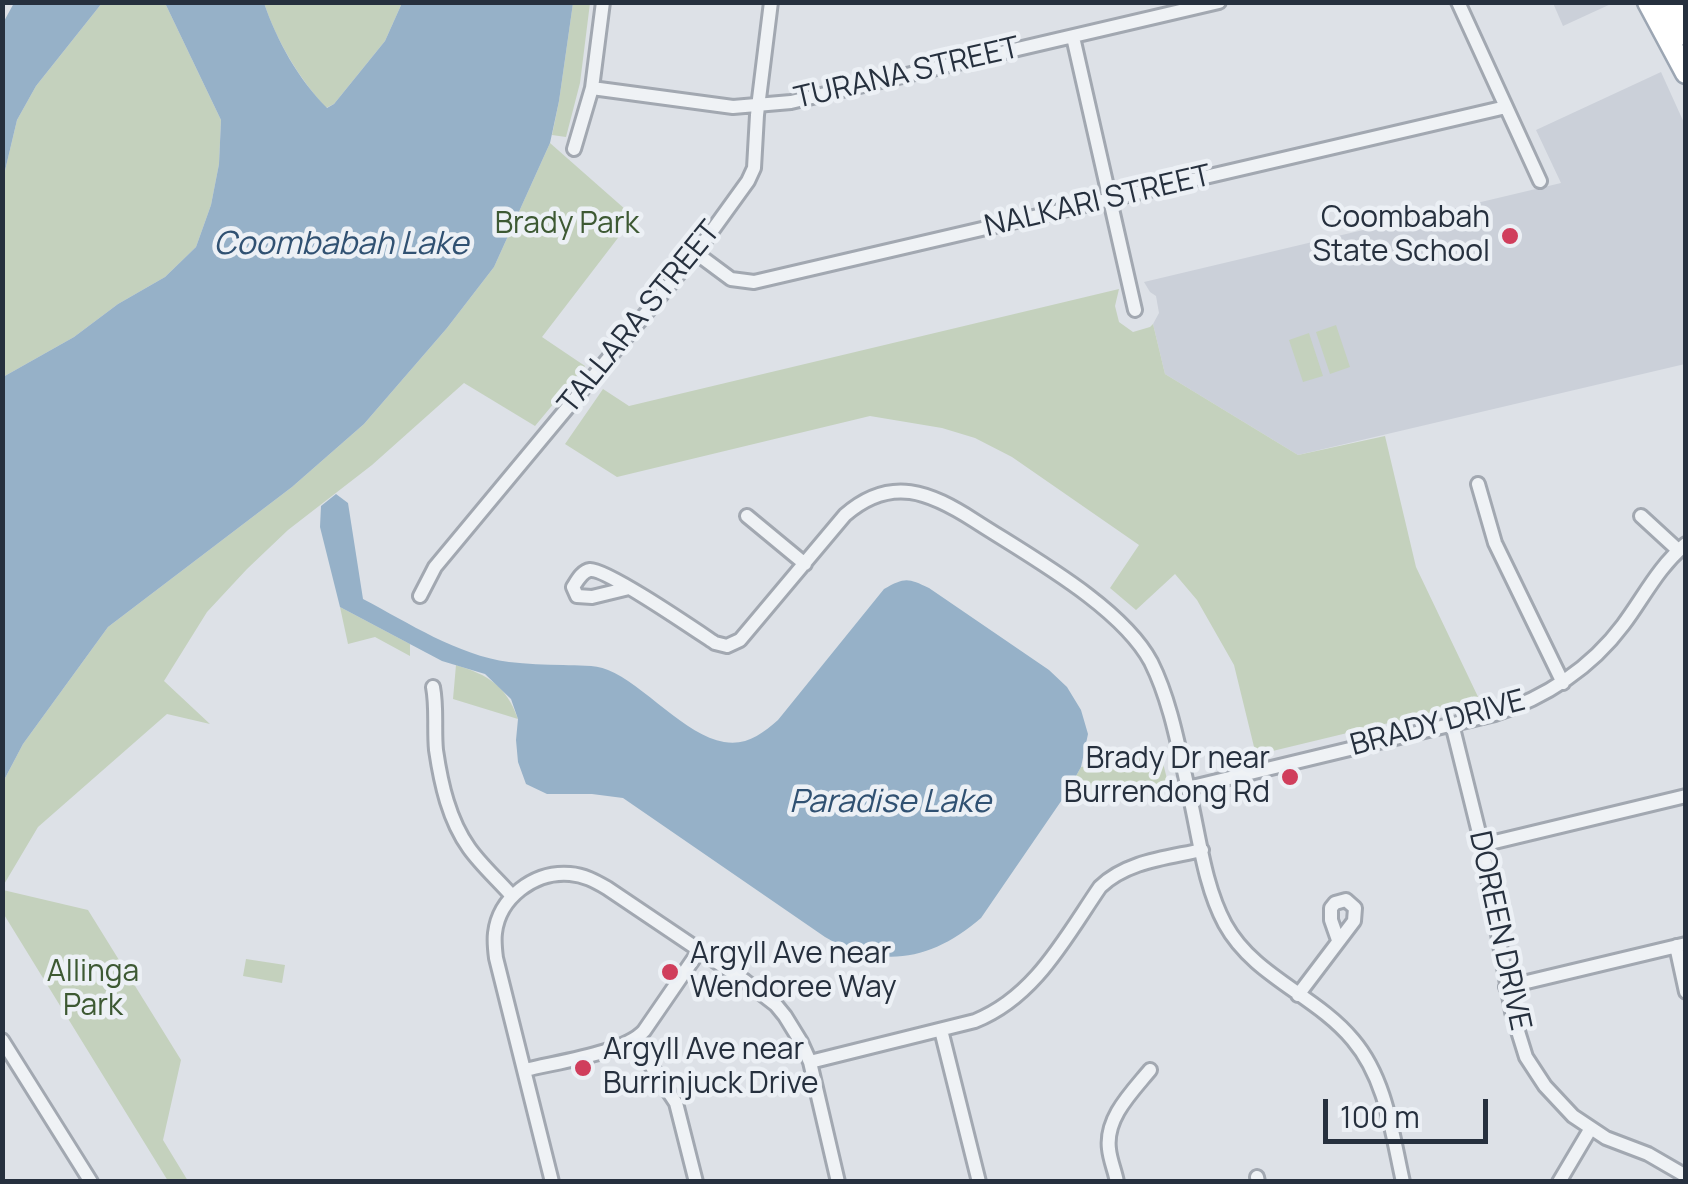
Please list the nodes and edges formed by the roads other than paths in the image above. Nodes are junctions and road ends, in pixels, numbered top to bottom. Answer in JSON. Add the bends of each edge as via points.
{"nodes":[{"id":1,"x":603,"y":2,"type":"edge"},
{"id":2,"x":770,"y":2,"type":"edge"},
{"id":3,"x":1219,"y":2,"type":"edge"},
{"id":4,"x":1458,"y":2,"type":"edge"},
{"id":5,"x":1648,"y":2,"type":"edge"},
{"id":6,"x":1670,"y":2,"type":"edge"},
{"id":7,"x":1686,"y":4,"type":"edge"},
{"id":8,"x":1684,"y":32,"type":"edge"},
{"id":9,"x":1073,"y":36,"type":"junction"},
{"id":10,"x":1686,"y":73,"type":"edge"},
{"id":11,"x":592,"y":88,"type":"junction"},
{"id":12,"x":759,"y":106,"type":"junction"},
{"id":13,"x":1506,"y":106,"type":"junction"},
{"id":14,"x":574,"y":149,"type":"dead end"},
{"id":15,"x":1540,"y":180,"type":"dead end"},
{"id":16,"x":1112,"y":200,"type":"junction"},
{"id":17,"x":696,"y":253,"type":"junction"},
{"id":18,"x":1135,"y":310,"type":"dead end"},
{"id":19,"x":1478,"y":484,"type":"dead end"},
{"id":20,"x":747,"y":516,"type":"dead end"},
{"id":21,"x":1641,"y":516,"type":"dead end"},
{"id":22,"x":1682,"y":547,"type":"edge"},
{"id":23,"x":805,"y":564,"type":"junction"},
{"id":24,"x":629,"y":588,"type":"dead end"},
{"id":25,"x":420,"y":596,"type":"dead end"},
{"id":26,"x":1563,"y":682,"type":"junction"},
{"id":27,"x":433,"y":687,"type":"dead end"},
{"id":28,"x":1452,"y":724,"type":"junction"},
{"id":29,"x":1188,"y":788,"type":"junction"},
{"id":30,"x":1686,"y":796,"type":"edge"},
{"id":31,"x":1482,"y":845,"type":"junction"},
{"id":32,"x":1202,"y":850,"type":"junction"},
{"id":33,"x":512,"y":896,"type":"junction"},
{"id":34,"x":1338,"y":940,"type":"dead end"},
{"id":35,"x":1680,"y":945,"type":"edge"},
{"id":36,"x":699,"y":951,"type":"junction"},
{"id":37,"x":1506,"y":987,"type":"junction"},
{"id":38,"x":1686,"y":992,"type":"edge"},
{"id":39,"x":1298,"y":995,"type":"junction"},
{"id":40,"x":941,"y":1030,"type":"junction"},
{"id":41,"x":2,"y":1040,"type":"edge"},
{"id":42,"x":634,"y":1040,"type":"junction"},
{"id":43,"x":810,"y":1062,"type":"junction"},
{"id":44,"x":525,"y":1070,"type":"junction"},
{"id":45,"x":1150,"y":1070,"type":"dead end"},
{"id":46,"x":1591,"y":1128,"type":"junction"},
{"id":47,"x":1686,"y":1176,"type":"edge"},
{"id":48,"x":91,"y":1182,"type":"edge"},
{"id":49,"x":552,"y":1182,"type":"edge"},
{"id":50,"x":696,"y":1182,"type":"edge"},
{"id":51,"x":838,"y":1182,"type":"edge"},
{"id":52,"x":979,"y":1182,"type":"edge"},
{"id":53,"x":1117,"y":1182,"type":"edge"},
{"id":54,"x":1403,"y":1182,"type":"edge"},
{"id":55,"x":1560,"y":1182,"type":"edge"}],
"edges":[{"from":1,"to":11,"type":"street"},
{"from":2,"to":12,"type":"street","name":"TALLARA STREET"},
{"from":3,"to":9,"type":"street","name":"TURANA STREET"},
{"from":4,"to":13,"type":"street"},
{"from":5,"to":10,"type":"main road"},
{"from":6,"to":8,"type":"main road"},
{"from":7,"to":8,"type":"main road"},
{"from":9,"to":12,"type":"street","name":"TURANA STREET"},
{"from":9,"to":16,"type":"street"},
{"from":11,"to":12,"type":"street","name":"TURANA STREET"},
{"from":11,"to":14,"type":"street"},
{"from":12,"to":17,"type":"street","name":"TALLARA STREET","via":[[754,168]]},
{"from":13,"to":15,"type":"street"},
{"from":13,"to":16,"type":"street","name":"NALKARI STREET"},
{"from":16,"to":17,"type":"street","name":"NALKARI STREET","via":[[754,282],[731,279]]},
{"from":16,"to":18,"type":"street"},
{"from":17,"to":25,"type":"street","name":"TALLARA STREET","via":[[435,567]]},
{"from":19,"to":26,"type":"street","via":[[1495,543]]},
{"from":20,"to":23,"type":"street"},
{"from":21,"to":22,"type":"street"},
{"from":22,"to":26,"type":"street","name":"BRADY DRIVE","via":[[1610,642]]},
{"from":23,"to":24,"type":"street","via":[[740,640],[727,646]]},
{"from":23,"to":29,"type":"street","via":[[860,502],[897,491],[947,503],[1130,632],[1164,693]]},
{"from":26,"to":28,"type":"street","name":"BRADY DRIVE","via":[[1514,708]]},
{"from":27,"to":33,"type":"street","via":[[442,786],[453,819]]},
{"from":28,"to":29,"type":"street","name":"BRADY DRIVE"},
{"from":28,"to":31,"type":"street","name":"DOREEN DRIVE"},
{"from":29,"to":32,"type":"street"},
{"from":30,"to":31,"type":"street"},
{"from":31,"to":37,"type":"street","name":"DOREEN DRIVE"},
{"from":32,"to":39,"type":"street","via":[[1234,939]]},
{"from":32,"to":40,"type":"street","via":[[1117,873],[1027,988],[986,1017]]},
{"from":33,"to":36,"type":"street","via":[[549,876],[590,878]]},
{"from":33,"to":44,"type":"street","via":[[494,934]]},
{"from":34,"to":39,"type":"street"},
{"from":35,"to":37,"type":"street"},
{"from":35,"to":38,"type":"street"},
{"from":36,"to":42,"type":"street"},
{"from":36,"to":43,"type":"street","via":[[776,1005]]},
{"from":37,"to":46,"type":"street","name":"DOREEN DRIVE","via":[[1526,1057],[1544,1086]]},
{"from":39,"to":54,"type":"street","via":[[1344,1030],[1371,1066]]},
{"from":40,"to":43,"type":"street"},
{"from":40,"to":52,"type":"street"},
{"from":41,"to":48,"type":"street"},
{"from":42,"to":44,"type":"street"},
{"from":42,"to":50,"type":"street","via":[[676,1103]]},
{"from":43,"to":51,"type":"street"},
{"from":44,"to":49,"type":"street"},
{"from":45,"to":53,"type":"street","via":[[1114,1122],[1108,1146]]},
{"from":46,"to":47,"type":"street","name":"DOREEN DRIVE"},
{"from":46,"to":55,"type":"street"}]}
